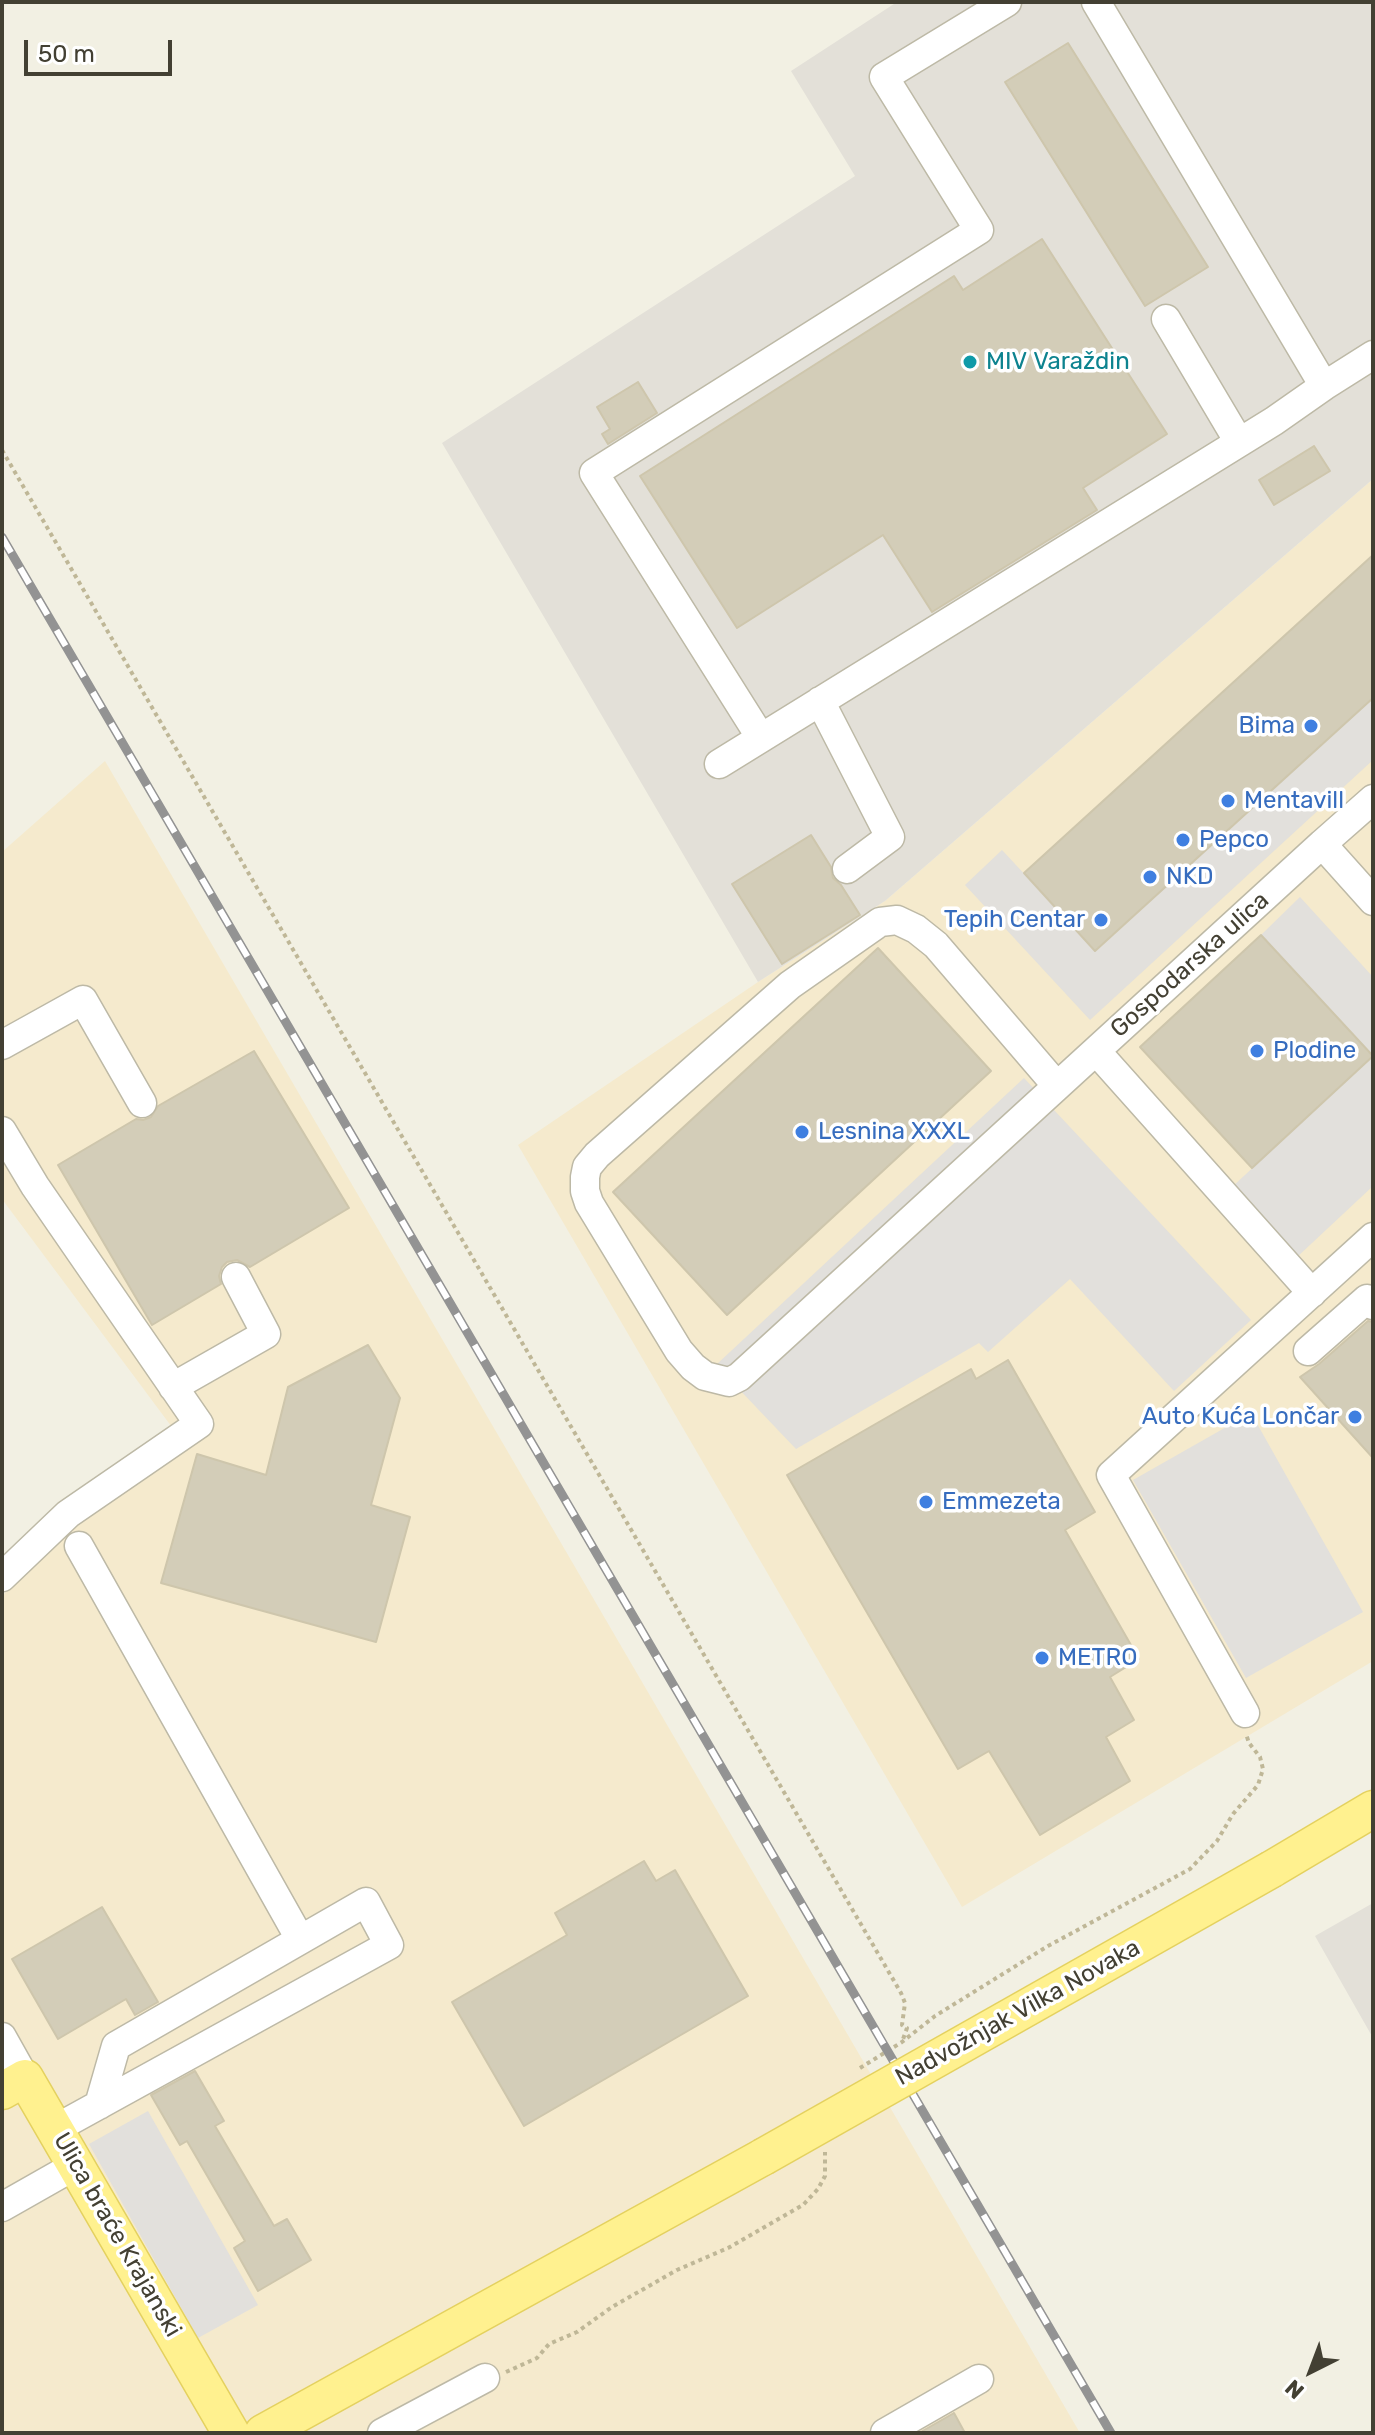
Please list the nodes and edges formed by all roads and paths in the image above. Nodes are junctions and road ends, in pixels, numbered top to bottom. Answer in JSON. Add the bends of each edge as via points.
{"nodes":[{"id":1,"x":1007,"y":2,"type":"edge"},
{"id":2,"x":1096,"y":2,"type":"edge"},
{"id":3,"x":1166,"y":319,"type":"dead end"},
{"id":4,"x":1373,"y":355,"type":"edge"},
{"id":5,"x":1324,"y":386,"type":"junction"},
{"id":6,"x":1239,"y":442,"type":"junction"},
{"id":7,"x":2,"y":450,"type":"edge"},
{"id":8,"x":820,"y":701,"type":"junction"},
{"id":9,"x":761,"y":738,"type":"junction"},
{"id":10,"x":719,"y":764,"type":"dead end"},
{"id":11,"x":1373,"y":799,"type":"edge"},
{"id":12,"x":1322,"y":844,"type":"junction"},
{"id":13,"x":847,"y":869,"type":"dead end"},
{"id":14,"x":1373,"y":901,"type":"edge"},
{"id":15,"x":2,"y":1045,"type":"edge"},
{"id":16,"x":1096,"y":1051,"type":"junction"},
{"id":17,"x":1057,"y":1086,"type":"junction"},
{"id":18,"x":142,"y":1103,"type":"dead end"},
{"id":19,"x":2,"y":1131,"type":"edge"},
{"id":20,"x":1371,"y":1243,"type":"edge"},
{"id":21,"x":236,"y":1277,"type":"dead end"},
{"id":22,"x":1312,"y":1293,"type":"junction"},
{"id":23,"x":1373,"y":1305,"type":"edge"},
{"id":24,"x":1308,"y":1351,"type":"dead end"},
{"id":25,"x":173,"y":1387,"type":"junction"},
{"id":26,"x":79,"y":1546,"type":"dead end"},
{"id":27,"x":2,"y":1577,"type":"edge"},
{"id":28,"x":1245,"y":1713,"type":"joint"},
{"id":29,"x":1373,"y":1809,"type":"edge"},
{"id":30,"x":300,"y":1939,"type":"junction"},
{"id":31,"x":2,"y":2037,"type":"edge"},
{"id":32,"x":902,"y":2042,"type":"junction"},
{"id":33,"x":858,"y":2070,"type":"dead end"},
{"id":34,"x":13,"y":2084,"type":"edge"},
{"id":35,"x":99,"y":2105,"type":"junction"},
{"id":36,"x":55,"y":2129,"type":"junction"},
{"id":37,"x":823,"y":2144,"type":"dead end"},
{"id":38,"x":76,"y":2165,"type":"junction"},
{"id":39,"x":2,"y":2207,"type":"edge"},
{"id":40,"x":485,"y":2378,"type":"joint"},
{"id":41,"x":979,"y":2379,"type":"dead end"},
{"id":42,"x":231,"y":2433,"type":"edge"},
{"id":43,"x":263,"y":2433,"type":"edge"},
{"id":44,"x":382,"y":2433,"type":"edge"},
{"id":45,"x":885,"y":2433,"type":"edge"}],
"edges":[{"from":1,"to":9,"type":"street","via":[[884,77],[979,230],[594,473]]},
{"from":2,"to":5,"type":"street"},
{"from":3,"to":6,"type":"street"},
{"from":4,"to":5,"type":"street"},
{"from":5,"to":6,"type":"street"},
{"from":6,"to":8,"type":"street"},
{"from":7,"to":32,"type":"path","via":[[901,1993],[902,2025],[907,2028]]},
{"from":8,"to":9,"type":"street"},
{"from":8,"to":13,"type":"street","via":[[890,837]]},
{"from":9,"to":10,"type":"street"},
{"from":11,"to":12,"type":"street","name":"Gospodarska ulica"},
{"from":12,"to":14,"type":"street"},
{"from":12,"to":16,"type":"street","name":"Gospodarska ulica"},
{"from":15,"to":18,"type":"street","via":[[83,1000]]},
{"from":16,"to":17,"type":"street","name":"Gospodarska ulica"},
{"from":16,"to":22,"type":"street"},
{"from":17,"to":17,"type":"street","name":"Gospodarska ulica","via":[[936,945],[897,920],[880,922],[790,985],[597,1155],[587,1167],[585,1191],[679,1351],[705,1376],[729,1382]]},
{"from":19,"to":25,"type":"street"},
{"from":20,"to":22,"type":"street"},
{"from":21,"to":25,"type":"street","via":[[266,1334]]},
{"from":22,"to":28,"type":"street","via":[[1111,1475]]},
{"from":23,"to":24,"type":"street","via":[[1367,1299]]},
{"from":25,"to":27,"type":"street","via":[[199,1424],[68,1514]]},
{"from":26,"to":30,"type":"street"},
{"from":28,"to":32,"type":"path","via":[[1244,1728],[1263,1769],[1258,1785],[1205,1855],[1190,1869],[1048,1946]]},
{"from":29,"to":43,"type":"main road","name":"Nadvožnjak Vilka Novaka","bridge":true,"via":[[763,2157]]},
{"from":30,"to":35,"type":"street","via":[[116,2046]]},
{"from":30,"to":35,"type":"street","via":[[366,1902],[389,1945]]},
{"from":31,"to":34,"type":"street","name":"Ulica braće Krajanski"},
{"from":32,"to":33,"type":"path"},
{"from":34,"to":36,"type":"main road","name":"Ulica braće Krajanski"},
{"from":35,"to":36,"type":"street"},
{"from":36,"to":38,"type":"main road","name":"Ulica braće Krajanski"},
{"from":37,"to":40,"type":"path","via":[[825,2176],[803,2205],[612,2307],[549,2344],[537,2358]]},
{"from":38,"to":39,"type":"street"},
{"from":38,"to":42,"type":"main road","name":"Ulica braće Krajanski"},
{"from":40,"to":44,"type":"street"},
{"from":41,"to":45,"type":"street"}]}
